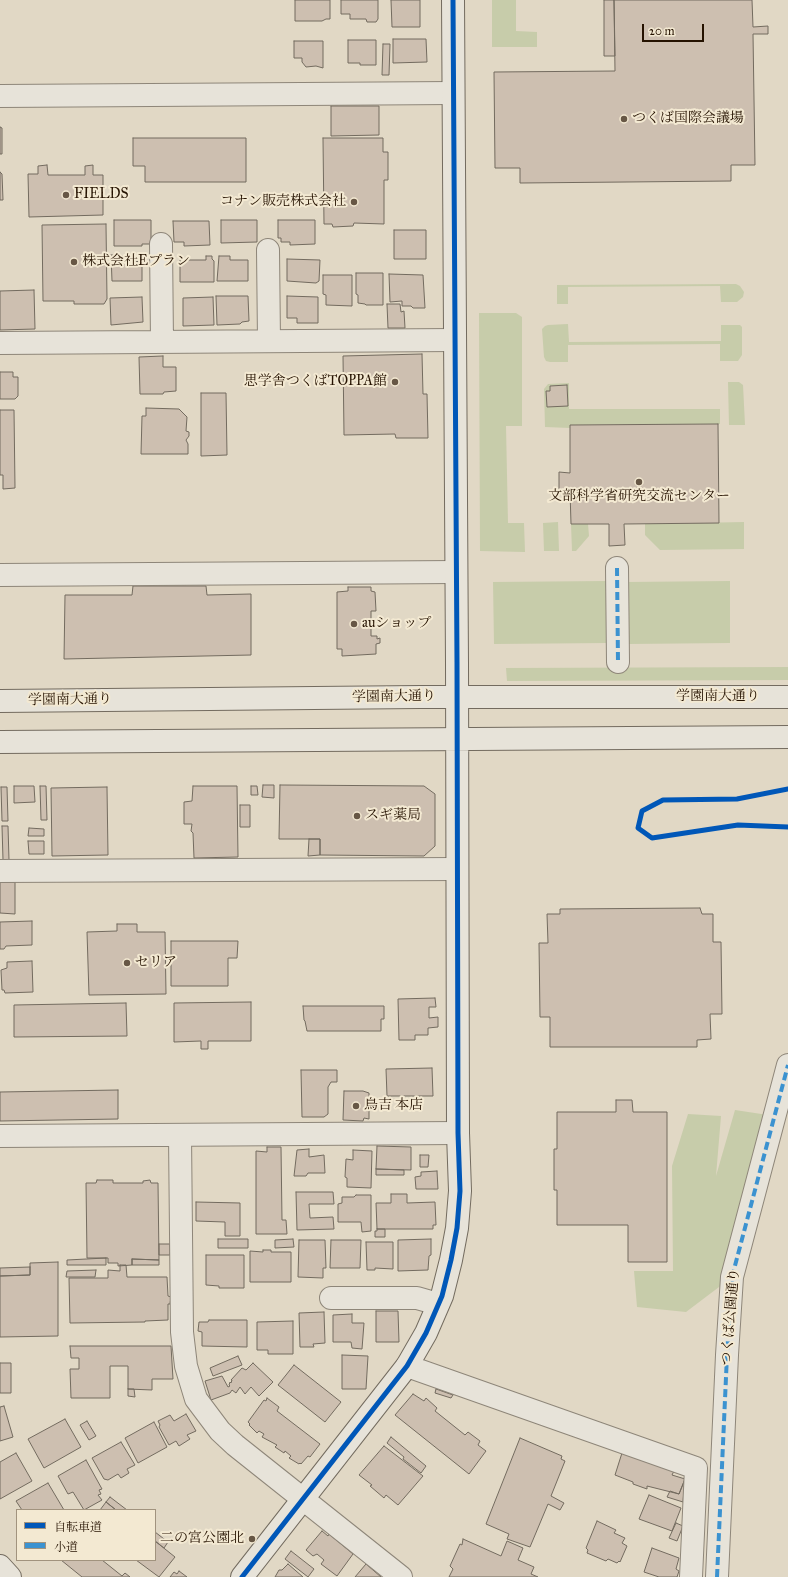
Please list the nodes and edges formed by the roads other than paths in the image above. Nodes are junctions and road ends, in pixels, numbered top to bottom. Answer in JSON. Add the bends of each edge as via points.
{"nodes":[{"id":1,"x":453,"y":0,"type":"edge"},
{"id":2,"x":453,"y":93,"type":"junction"},
{"id":3,"x":0,"y":96,"type":"edge"},
{"id":4,"x":161,"y":244,"type":"dead end"},
{"id":5,"x":268,"y":250,"type":"dead end"},
{"id":6,"x":454,"y":340,"type":"junction"},
{"id":7,"x":269,"y":341,"type":"junction"},
{"id":8,"x":162,"y":342,"type":"junction"},
{"id":9,"x":0,"y":343,"type":"edge"},
{"id":10,"x":617,"y":568,"type":"dead end"},
{"id":11,"x":456,"y":572,"type":"junction"},
{"id":12,"x":0,"y":575,"type":"edge"},
{"id":13,"x":618,"y":662,"type":"dead end"},
{"id":14,"x":457,"y":697,"type":"junction"},
{"id":15,"x":788,"y":697,"type":"edge"},
{"id":16,"x":0,"y":701,"type":"edge"},
{"id":17,"x":788,"y":737,"type":"edge"},
{"id":18,"x":457,"y":740,"type":"junction"},
{"id":19,"x":0,"y":742,"type":"edge"},
{"id":20,"x":457,"y":869,"type":"junction"},
{"id":21,"x":0,"y":871,"type":"edge"},
{"id":22,"x":788,"y":1064,"type":"edge"},
{"id":23,"x":458,"y":1133,"type":"junction"},
{"id":24,"x":180,"y":1134,"type":"junction"},
{"id":25,"x":0,"y":1136,"type":"edge"},
{"id":26,"x":331,"y":1298,"type":"dead end"},
{"id":27,"x":438,"y":1304,"type":"junction"},
{"id":28,"x":407,"y":1366,"type":"junction"},
{"id":29,"x":303,"y":1500,"type":"junction"},
{"id":30,"x":0,"y":1566,"type":"edge"},
{"id":31,"x":10,"y":1577,"type":"edge"},
{"id":32,"x":242,"y":1577,"type":"edge"},
{"id":33,"x":401,"y":1577,"type":"edge"},
{"id":34,"x":691,"y":1577,"type":"edge"},
{"id":35,"x":717,"y":1577,"type":"edge"}],
"edges":[{"from":1,"to":2,"type":"street"},
{"from":2,"to":3,"type":"street"},
{"from":2,"to":6,"type":"street"},
{"from":4,"to":8,"type":"street"},
{"from":5,"to":7,"type":"street"},
{"from":6,"to":7,"type":"street"},
{"from":6,"to":11,"type":"street"},
{"from":7,"to":8,"type":"street"},
{"from":8,"to":9,"type":"street"},
{"from":10,"to":13,"type":"street"},
{"from":11,"to":12,"type":"street"},
{"from":11,"to":14,"type":"street"},
{"from":14,"to":15,"type":"street","name":"学園南大通り"},
{"from":14,"to":16,"type":"street","name":"学園南大通り"},
{"from":14,"to":18,"type":"street"},
{"from":17,"to":18,"type":"street"},
{"from":18,"to":19,"type":"street"},
{"from":18,"to":20,"type":"street"},
{"from":20,"to":21,"type":"street"},
{"from":20,"to":23,"type":"street"},
{"from":22,"to":35,"type":"street","name":"つくば公園通り","via":[[732,1277]]},
{"from":23,"to":24,"type":"street"},
{"from":23,"to":27,"type":"street","via":[[460,1191],[457,1228],[452,1260]]},
{"from":24,"to":25,"type":"street"},
{"from":24,"to":29,"type":"street","via":[[182,1332],[190,1383],[196,1399],[220,1431]]},
{"from":26,"to":27,"type":"street","via":[[417,1298]]},
{"from":27,"to":28,"type":"street","via":[[426,1333]]},
{"from":28,"to":29,"type":"street"},
{"from":28,"to":34,"type":"street","via":[[696,1468]]},
{"from":29,"to":32,"type":"street"},
{"from":29,"to":33,"type":"street"},
{"from":30,"to":31,"type":"street"}]}
